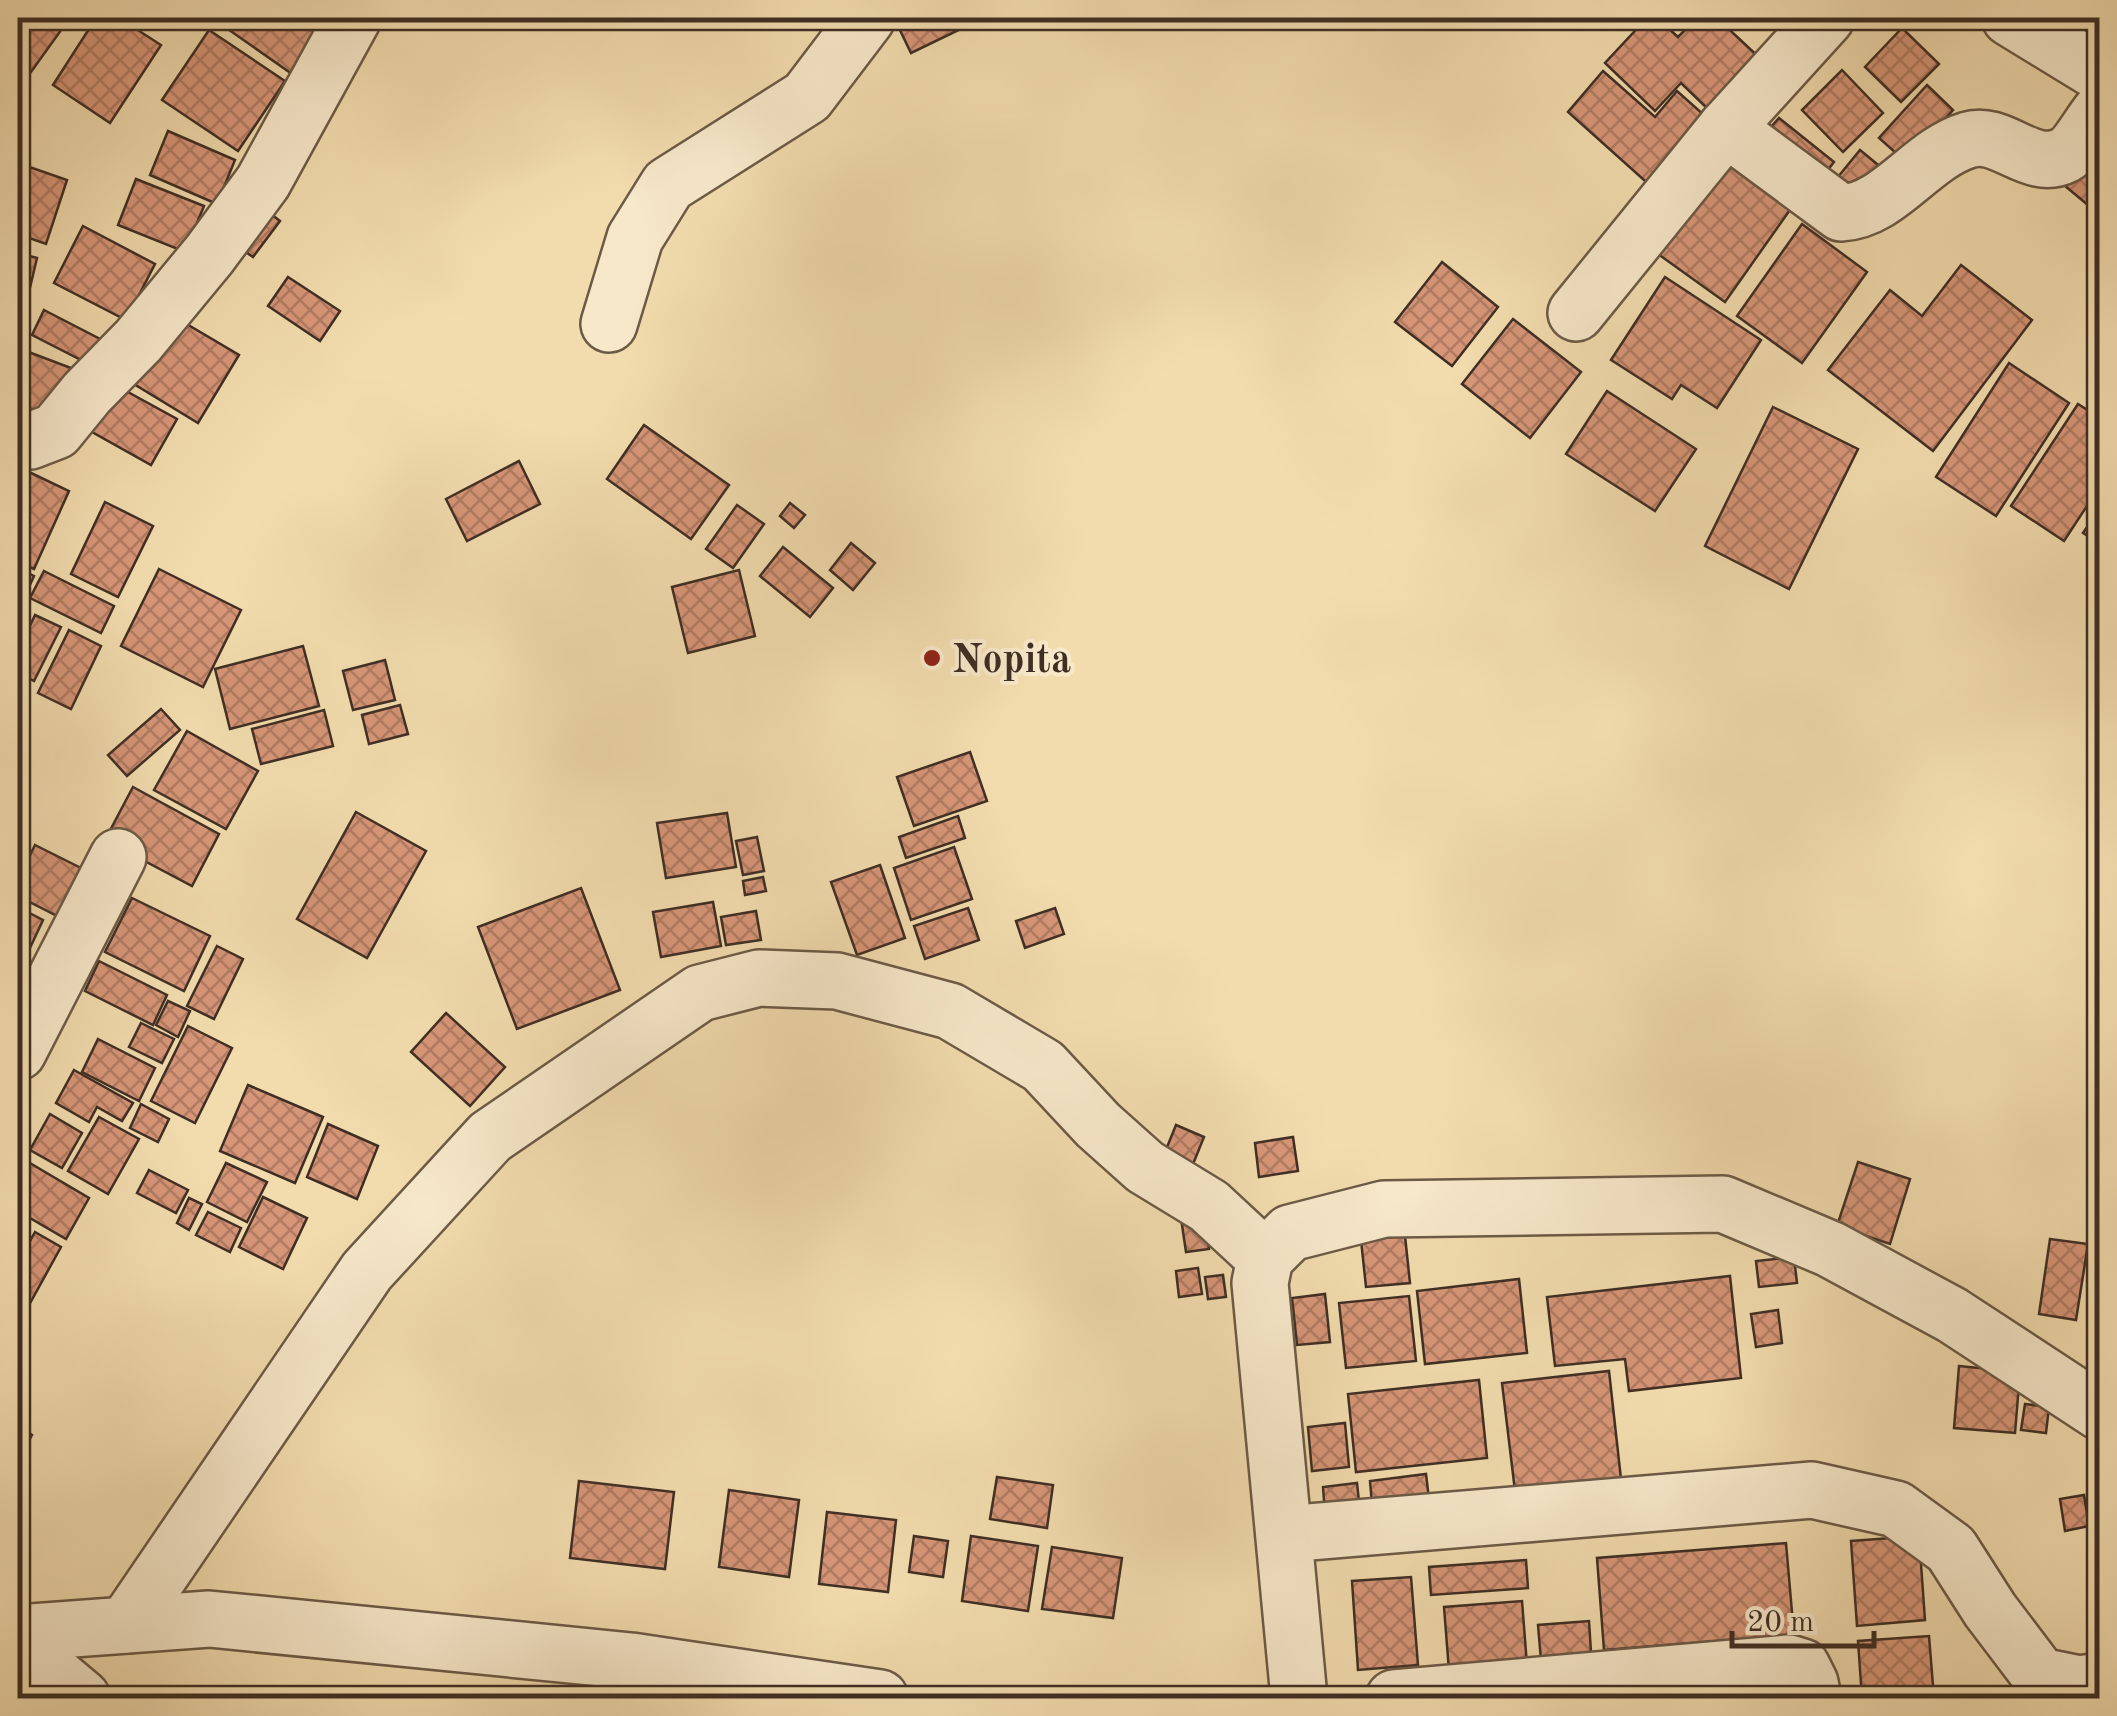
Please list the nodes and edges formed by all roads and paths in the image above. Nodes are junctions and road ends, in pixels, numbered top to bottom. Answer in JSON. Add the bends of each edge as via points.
{"nodes":[{"id":1,"x":353,"y":18,"type":"edge"},
{"id":2,"x":867,"y":18,"type":"edge"},
{"id":3,"x":1826,"y":18,"type":"edge"},
{"id":4,"x":2010,"y":18,"type":"edge"},
{"id":5,"x":2100,"y":74,"type":"edge"},
{"id":6,"x":2100,"y":112,"type":"edge"},
{"id":7,"x":1726,"y":128,"type":"junction"},
{"id":8,"x":1576,"y":312,"type":"dead end"},
{"id":9,"x":609,"y":324,"type":"dead end"},
{"id":10,"x":18,"y":438,"type":"edge"},
{"id":11,"x":118,"y":857,"type":"dead end"},
{"id":12,"x":18,"y":1052,"type":"edge"},
{"id":13,"x":1264,"y":1258,"type":"junction"},
{"id":14,"x":2100,"y":1412,"type":"edge"},
{"id":15,"x":1285,"y":1534,"type":"junction"},
{"id":16,"x":126,"y":1625,"type":"junction"},
{"id":17,"x":18,"y":1633,"type":"edge"},
{"id":18,"x":18,"y":1644,"type":"edge"},
{"id":19,"x":2100,"y":1681,"type":"edge"},
{"id":20,"x":82,"y":1698,"type":"edge"},
{"id":21,"x":880,"y":1698,"type":"edge"},
{"id":22,"x":1300,"y":1698,"type":"edge"},
{"id":23,"x":1405,"y":1698,"type":"edge"},
{"id":24,"x":1813,"y":1698,"type":"edge"}],
"edges":[{"from":1,"to":10,"type":"street","via":[[263,182],[209,255],[56,432]]},
{"from":2,"to":9,"type":"street","via":[[807,97],[668,185],[635,238]]},
{"from":3,"to":7,"type":"street"},
{"from":4,"to":5,"type":"street"},
{"from":6,"to":7,"type":"street","via":[[2068,154],[2032,158],[1991,139],[1972,138],[1908,175],[1870,207],[1842,213]]},
{"from":7,"to":8,"type":"street"},
{"from":11,"to":12,"type":"street"},
{"from":13,"to":14,"type":"street","via":[[1290,1233],[1384,1209],[1723,1204],[1830,1249],[1952,1315]]},
{"from":13,"to":15,"type":"street","via":[[1260,1283]]},
{"from":13,"to":16,"type":"street","via":[[1209,1206],[1145,1167],[1043,1066],[950,1010],[837,981],[759,978],[700,993],[490,1137],[367,1271]]},
{"from":15,"to":19,"type":"street","via":[[1812,1490],[1896,1510],[1951,1549],[2040,1676]]},
{"from":15,"to":22,"type":"street"},
{"from":16,"to":17,"type":"street"},
{"from":16,"to":21,"type":"street","via":[[209,1618],[631,1661]]},
{"from":18,"to":20,"type":"street"},
{"from":23,"to":24,"type":"street","via":[[1789,1663],[1802,1667]]}]}
